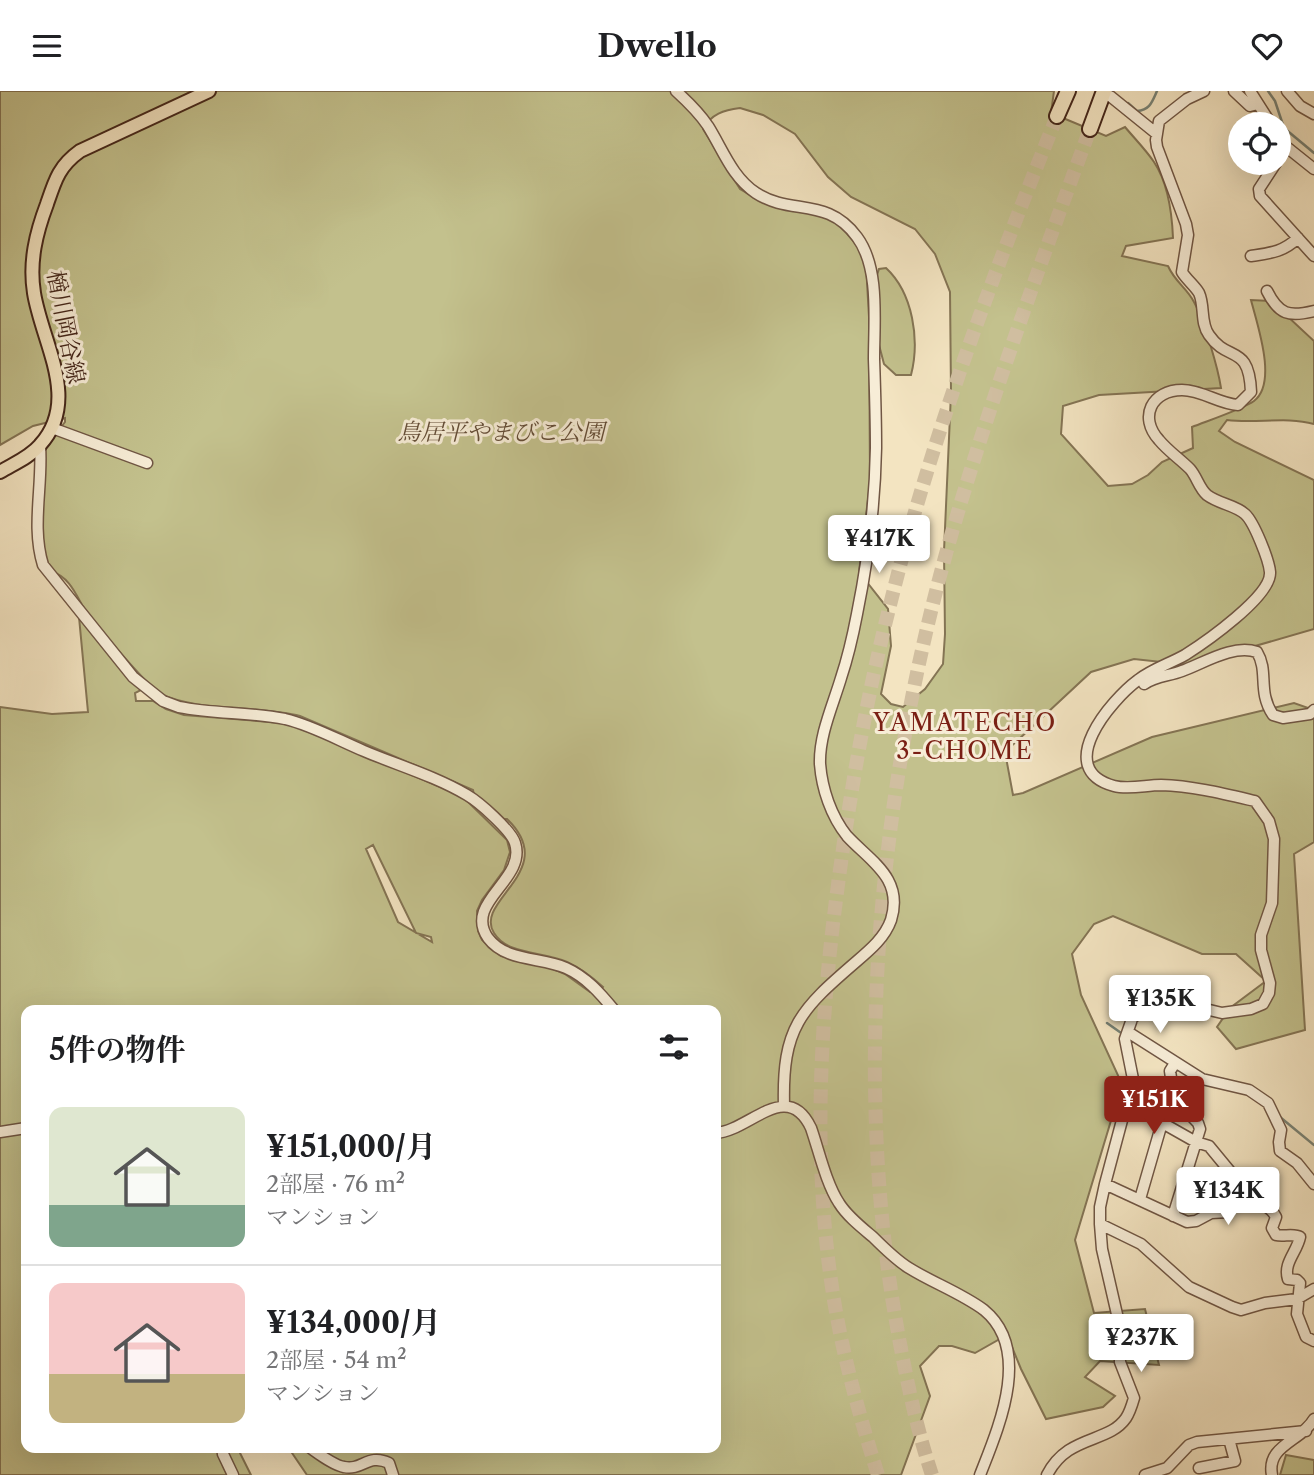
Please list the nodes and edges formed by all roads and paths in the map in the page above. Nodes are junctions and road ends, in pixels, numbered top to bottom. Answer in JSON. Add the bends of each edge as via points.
{"nodes":[{"id":1,"x":209,"y":91,"type":"edge"},
{"id":2,"x":676,"y":91,"type":"edge"},
{"id":3,"x":1068,"y":91,"type":"edge"},
{"id":4,"x":1204,"y":91,"type":"edge"},
{"id":5,"x":1234,"y":91,"type":"edge"},
{"id":6,"x":1250,"y":91,"type":"edge"},
{"id":7,"x":1287,"y":91,"type":"edge"},
{"id":8,"x":1107,"y":94,"type":"edge"},
{"id":9,"x":1258,"y":104,"type":"junction"},
{"id":10,"x":1263,"y":112,"type":"edge"},
{"id":11,"x":1314,"y":114,"type":"edge"},
{"id":12,"x":1057,"y":116,"type":"tunnel mouth"},
{"id":13,"x":1090,"y":129,"type":"tunnel mouth"},
{"id":14,"x":1157,"y":134,"type":"junction"},
{"id":15,"x":1291,"y":150,"type":"edge"},
{"id":16,"x":1314,"y":169,"type":"edge"},
{"id":17,"x":1268,"y":175,"type":"edge"},
{"id":18,"x":1298,"y":238,"type":"junction"},
{"id":19,"x":1251,"y":256,"type":"dead end"},
{"id":20,"x":1314,"y":256,"type":"edge"},
{"id":21,"x":1267,"y":291,"type":"dead end"},
{"id":22,"x":1314,"y":311,"type":"edge"},
{"id":23,"x":52,"y":428,"type":"junction"},
{"id":24,"x":40,"y":446,"type":"junction"},
{"id":25,"x":147,"y":463,"type":"dead end"},
{"id":26,"x":0,"y":473,"type":"edge"},
{"id":27,"x":1125,"y":691,"type":"junction"},
{"id":28,"x":1314,"y":710,"type":"edge"},
{"id":29,"x":609,"y":1005,"type":"edge"},
{"id":30,"x":1128,"y":1032,"type":"junction"},
{"id":31,"x":1175,"y":1063,"type":"junction"},
{"id":32,"x":1127,"y":1103,"type":"junction"},
{"id":33,"x":784,"y":1106,"type":"junction"},
{"id":34,"x":1162,"y":1123,"type":"junction"},
{"id":35,"x":21,"y":1129,"type":"edge"},
{"id":36,"x":0,"y":1132,"type":"edge"},
{"id":37,"x":721,"y":1132,"type":"edge"},
{"id":38,"x":1196,"y":1142,"type":"junction"},
{"id":39,"x":1105,"y":1184,"type":"junction"},
{"id":40,"x":1314,"y":1184,"type":"edge"},
{"id":41,"x":1237,"y":1197,"type":"junction"},
{"id":42,"x":1140,"y":1199,"type":"junction"},
{"id":43,"x":1174,"y":1216,"type":"junction"},
{"id":44,"x":1100,"y":1224,"type":"junction"},
{"id":45,"x":1314,"y":1289,"type":"edge"},
{"id":46,"x":1297,"y":1299,"type":"junction"},
{"id":47,"x":1314,"y":1341,"type":"edge"},
{"id":48,"x":1314,"y":1419,"type":"edge"},
{"id":49,"x":1306,"y":1431,"type":"junction"},
{"id":50,"x":1229,"y":1439,"type":"junction"},
{"id":51,"x":223,"y":1453,"type":"edge"},
{"id":52,"x":318,"y":1453,"type":"edge"},
{"id":53,"x":323,"y":1453,"type":"edge"},
{"id":54,"x":329,"y":1460,"type":"junction"},
{"id":55,"x":1199,"y":1468,"type":"dead end"},
{"id":56,"x":1150,"y":1474,"type":"edge"},
{"id":57,"x":233,"y":1475,"type":"edge"},
{"id":58,"x":393,"y":1475,"type":"edge"},
{"id":59,"x":980,"y":1475,"type":"edge"},
{"id":60,"x":1047,"y":1475,"type":"edge"},
{"id":61,"x":1272,"y":1475,"type":"edge"}],
"edges":[{"from":1,"to":23,"type":"main road","name":"楢川岡谷線","via":[[80,151],[57,175],[40,221],[32,263],[38,314],[57,375],[59,397]]},
{"from":2,"to":33,"type":"street","via":[[707,124],[742,182],[772,201],[834,216],[856,235],[872,266],[873,502],[857,615],[823,735],[820,763],[837,821],[887,878],[893,894],[892,917],[884,934],[800,1016],[786,1054]]},
{"from":3,"to":12,"type":"highway"},
{"from":4,"to":14,"type":"street","via":[[1168,111],[1159,121]]},
{"from":5,"to":9,"type":"street","via":[[1250,106]]},
{"from":6,"to":9,"type":"street"},
{"from":7,"to":11,"type":"street"},
{"from":8,"to":13,"type":"highway"},
{"from":8,"to":14,"type":"street"},
{"from":9,"to":10,"type":"street"},
{"from":14,"to":27,"type":"street","via":[[1157,147],[1188,235],[1182,272],[1199,294],[1209,336],[1245,362],[1251,392],[1238,405],[1183,390],[1159,395],[1152,402],[1150,422],[1157,439],[1192,472],[1204,492],[1251,521],[1270,573],[1264,588],[1229,624]]},
{"from":15,"to":16,"type":"street"},
{"from":17,"to":18,"type":"street","via":[[1260,196]]},
{"from":18,"to":19,"type":"street","via":[[1287,249]]},
{"from":18,"to":20,"type":"street"},
{"from":21,"to":22,"type":"street","via":[[1278,309],[1295,316]]},
{"from":23,"to":24,"type":"main road","name":"楢川岡谷線"},
{"from":23,"to":25,"type":"street"},
{"from":24,"to":26,"type":"main road","name":"楢川岡谷線"},
{"from":24,"to":29,"type":"street","via":[[38,549],[43,565],[133,677],[163,701],[179,707],[295,722],[468,795],[511,834],[516,846],[511,873],[482,914],[486,935],[511,954],[567,968]]},
{"from":27,"to":28,"type":"street","via":[[1221,655],[1252,650],[1262,660],[1263,695],[1273,715],[1283,718]]},
{"from":27,"to":30,"type":"street","via":[[1105,714],[1086,748],[1090,770],[1099,779],[1114,786],[1191,788],[1255,801],[1269,821],[1274,839],[1272,903],[1261,935],[1270,983],[1263,1004],[1222,1013],[1159,1002],[1140,1010]]},
{"from":30,"to":31,"type":"street"},
{"from":30,"to":32,"type":"street","via":[[1125,1039],[1133,1079]]},
{"from":31,"to":38,"type":"street","via":[[1170,1071],[1174,1098],[1198,1123]]},
{"from":31,"to":40,"type":"street","via":[[1202,1079],[1249,1090],[1268,1103],[1281,1130],[1280,1151]]},
{"from":32,"to":34,"type":"street"},
{"from":32,"to":39,"type":"street"},
{"from":33,"to":37,"type":"street"},
{"from":33,"to":59,"type":"street","via":[[797,1111],[809,1124],[838,1201],[852,1218],[908,1268],[982,1309],[999,1331],[1008,1360],[1008,1384]]},
{"from":34,"to":38,"type":"street"},
{"from":34,"to":42,"type":"street"},
{"from":35,"to":36,"type":"street"},
{"from":38,"to":41,"type":"street","via":[[1209,1146],[1242,1186]]},
{"from":38,"to":43,"type":"street"},
{"from":39,"to":42,"type":"street"},
{"from":39,"to":44,"type":"street"},
{"from":41,"to":43,"type":"street","via":[[1229,1212],[1187,1222]]},
{"from":41,"to":46,"type":"street","via":[[1273,1211],[1276,1235],[1300,1237],[1286,1269],[1288,1279],[1300,1283]]},
{"from":42,"to":43,"type":"street"},
{"from":44,"to":46,"type":"street","via":[[1141,1244],[1189,1287],[1232,1307],[1241,1310]]},
{"from":44,"to":60,"type":"street","via":[[1119,1323],[1120,1362],[1134,1398],[1125,1420],[1064,1451]]},
{"from":45,"to":46,"type":"street"},
{"from":46,"to":47,"type":"street","via":[[1303,1333]]},
{"from":48,"to":49,"type":"street"},
{"from":49,"to":50,"type":"street"},
{"from":49,"to":61,"type":"street","via":[[1274,1455]]},
{"from":50,"to":55,"type":"street","via":[[1235,1461]]},
{"from":50,"to":56,"type":"street","via":[[1189,1445],[1167,1468]]},
{"from":51,"to":57,"type":"street"},
{"from":52,"to":54,"type":"street"},
{"from":53,"to":54,"type":"street"},
{"from":54,"to":58,"type":"street","via":[[345,1467],[380,1459],[389,1463]]}]}
